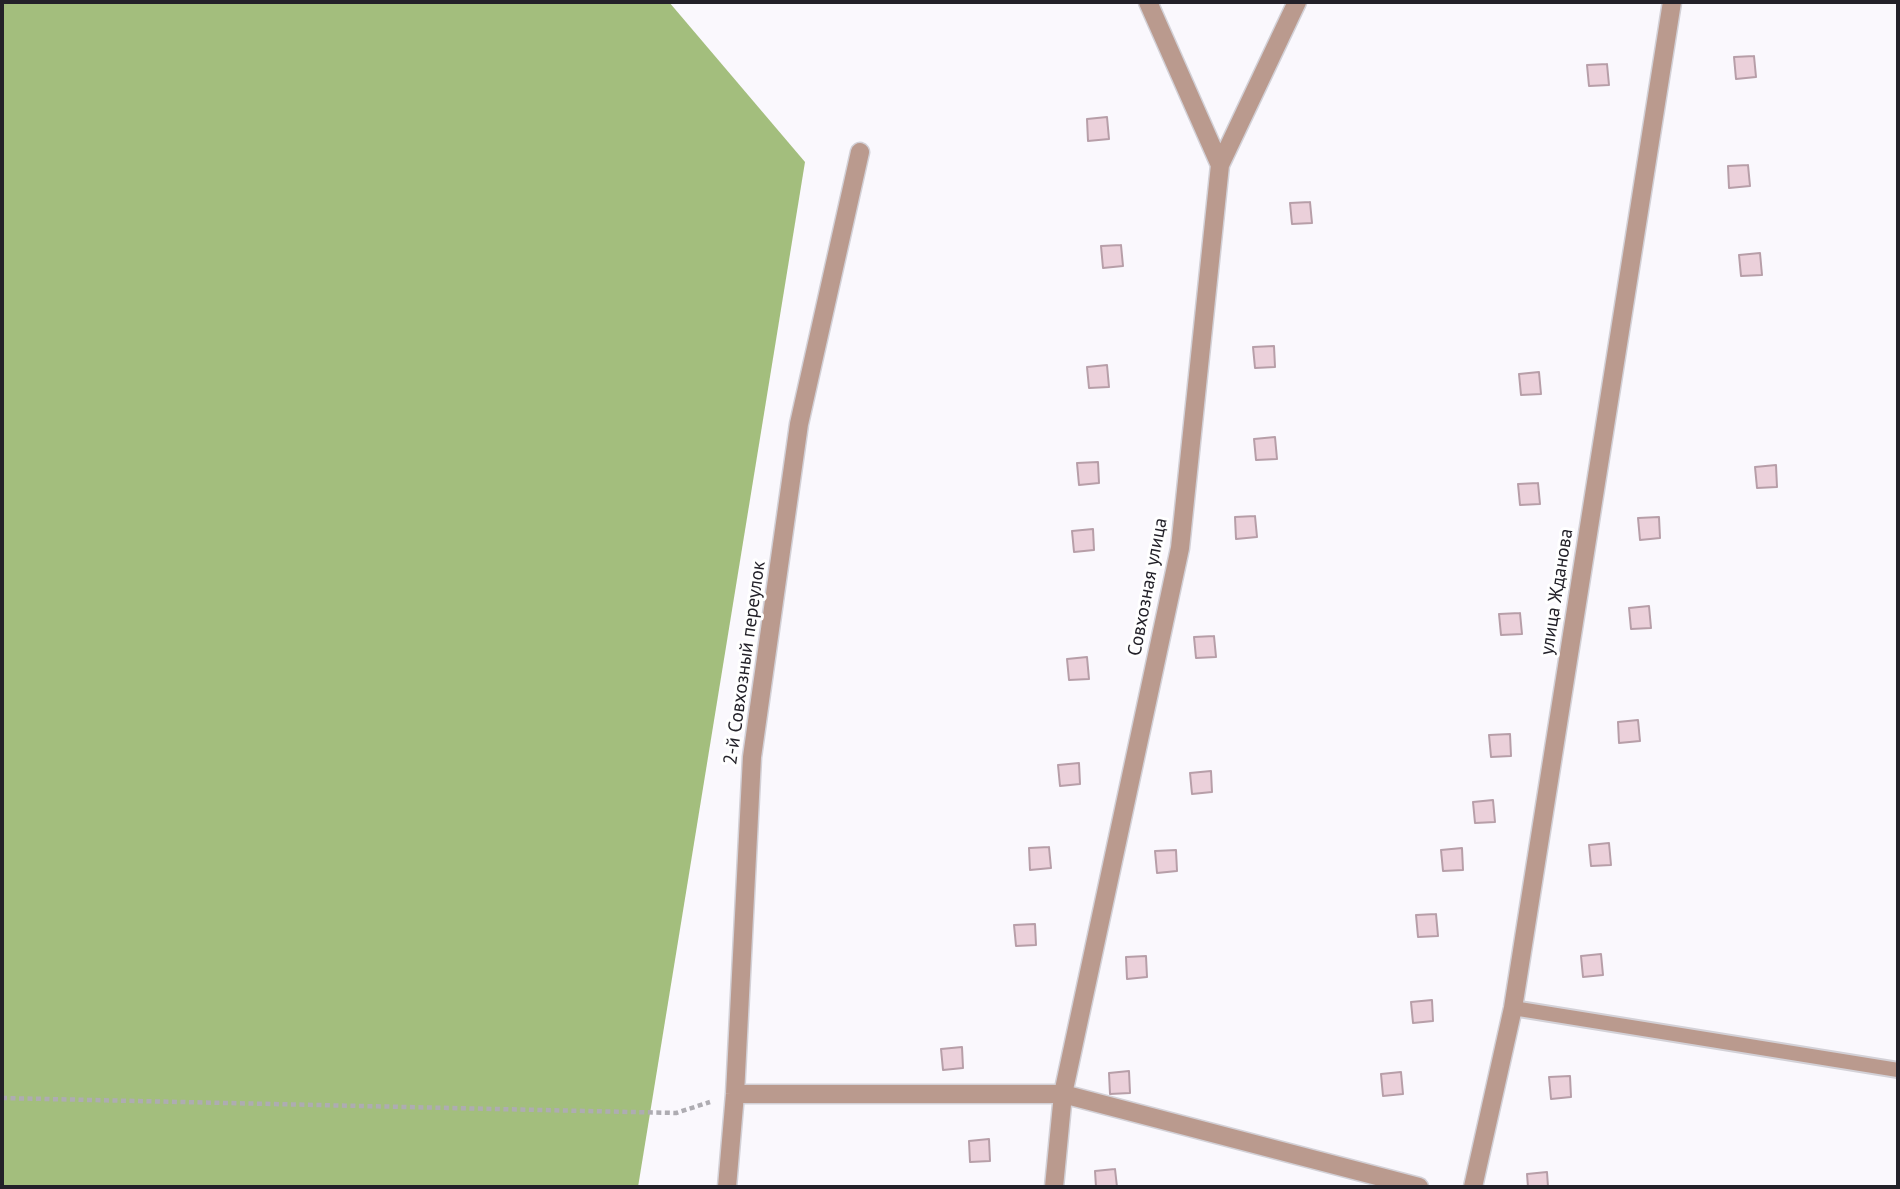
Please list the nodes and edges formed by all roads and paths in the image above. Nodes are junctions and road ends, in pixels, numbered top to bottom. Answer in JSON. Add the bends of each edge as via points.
{"nodes":[{"id":1,"x":1148,"y":2,"type":"edge"},
{"id":2,"x":1297,"y":2,"type":"edge"},
{"id":3,"x":1672,"y":2,"type":"edge"},
{"id":4,"x":860,"y":152,"type":"dead end"},
{"id":5,"x":1220,"y":165,"type":"junction"},
{"id":6,"x":1513,"y":1009,"type":"junction"},
{"id":7,"x":1898,"y":1070,"type":"edge"},
{"id":8,"x":735,"y":1094,"type":"junction"},
{"id":9,"x":1063,"y":1094,"type":"junction"},
{"id":10,"x":2,"y":1098,"type":"edge"},
{"id":11,"x":676,"y":1113,"type":"dead end"},
{"id":12,"x":727,"y":1187,"type":"edge"},
{"id":13,"x":1054,"y":1187,"type":"edge"},
{"id":14,"x":1419,"y":1187,"type":"edge"},
{"id":15,"x":1473,"y":1187,"type":"edge"}],
"edges":[{"from":1,"to":5,"type":"street","name":"Совхозная улица"},
{"from":2,"to":5,"type":"street"},
{"from":3,"to":6,"type":"street","name":"улица Жданова"},
{"from":4,"to":8,"type":"street","name":"2-й Совхозный переулок","via":[[799,424],[752,757]]},
{"from":5,"to":9,"type":"street","name":"Совхозная улица","via":[[1180,548]]},
{"from":6,"to":7,"type":"lane"},
{"from":6,"to":15,"type":"street","name":"улица Жданова"},
{"from":8,"to":9,"type":"street"},
{"from":8,"to":12,"type":"street","name":"2-й Совхозный переулок"},
{"from":9,"to":13,"type":"street","name":"Совхозная улица"},
{"from":9,"to":14,"type":"street"},
{"from":10,"to":11,"type":"path"}]}
